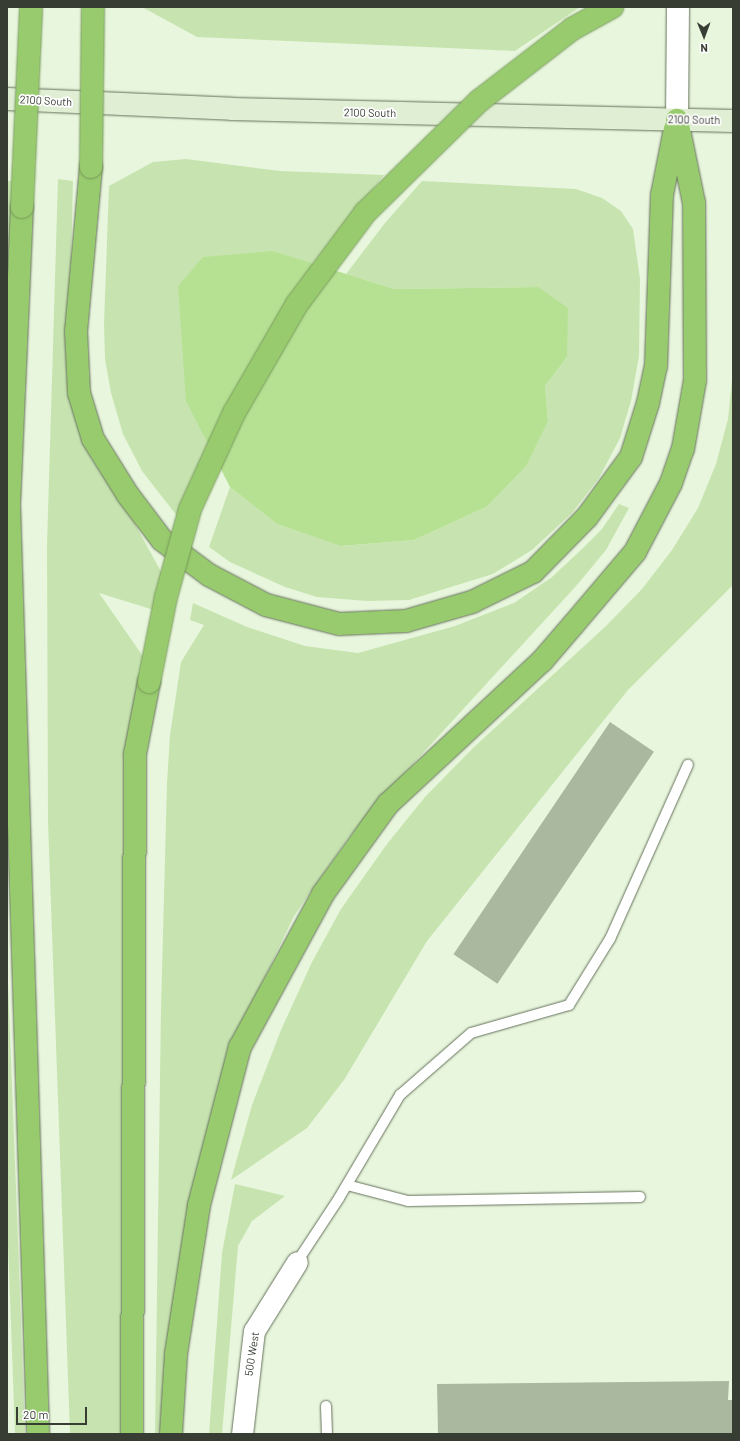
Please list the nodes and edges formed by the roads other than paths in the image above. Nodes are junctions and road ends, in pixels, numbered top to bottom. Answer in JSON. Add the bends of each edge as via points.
{"nodes":[{"id":1,"x":31,"y":7,"type":"edge"},
{"id":2,"x":612,"y":7,"type":"edge"},
{"id":3,"x":678,"y":7,"type":"edge"},
{"id":4,"x":93,"y":8,"type":"edge"},
{"id":5,"x":7,"y":99,"type":"edge"},
{"id":6,"x":677,"y":120,"type":"junction"},
{"id":7,"x":733,"y":121,"type":"edge"},
{"id":8,"x":688,"y":765,"type":"dead end"},
{"id":9,"x":347,"y":1185,"type":"junction"},
{"id":10,"x":640,"y":1197,"type":"dead end"},
{"id":11,"x":297,"y":1262,"type":"joint"},
{"id":12,"x":326,"y":1406,"type":"dead end"},
{"id":13,"x":38,"y":1434,"type":"edge"},
{"id":14,"x":132,"y":1434,"type":"edge"},
{"id":15,"x":171,"y":1434,"type":"edge"},
{"id":16,"x":242,"y":1434,"type":"edge"},
{"id":17,"x":327,"y":1434,"type":"edge"}],
"edges":[{"from":1,"to":13,"type":"highway","bridge":true,"via":[[9,504]]},
{"from":2,"to":14,"type":"highway","bridge":true,"via":[[572,29],[479,101],[365,213],[297,304],[234,413],[190,509],[166,597],[135,754]]},
{"from":3,"to":6,"type":"street"},
{"from":4,"to":6,"type":"highway","bridge":true,"via":[[91,167],[76,332],[79,393],[93,439],[128,495],[162,540],[209,575],[266,605],[339,624],[406,621],[472,602],[534,572],[587,518],[630,457],[648,403],[656,366],[662,194]]},
{"from":5,"to":6,"type":"main road","name":"2100 South","via":[[232,109]]},
{"from":6,"to":7,"type":"main road","name":"2100 South"},
{"from":6,"to":15,"type":"highway","via":[[694,203],[695,380],[683,449],[671,483],[635,552],[573,626],[542,661],[388,804],[323,894],[240,1047],[199,1205],[176,1354]]},
{"from":8,"to":9,"type":"lane","via":[[610,939],[569,1005],[471,1033],[400,1095]]},
{"from":9,"to":10,"type":"lane","via":[[408,1201]]},
{"from":9,"to":11,"type":"lane"},
{"from":11,"to":16,"type":"street","name":"500 West","via":[[254,1331]]},
{"from":12,"to":17,"type":"lane"}]}
